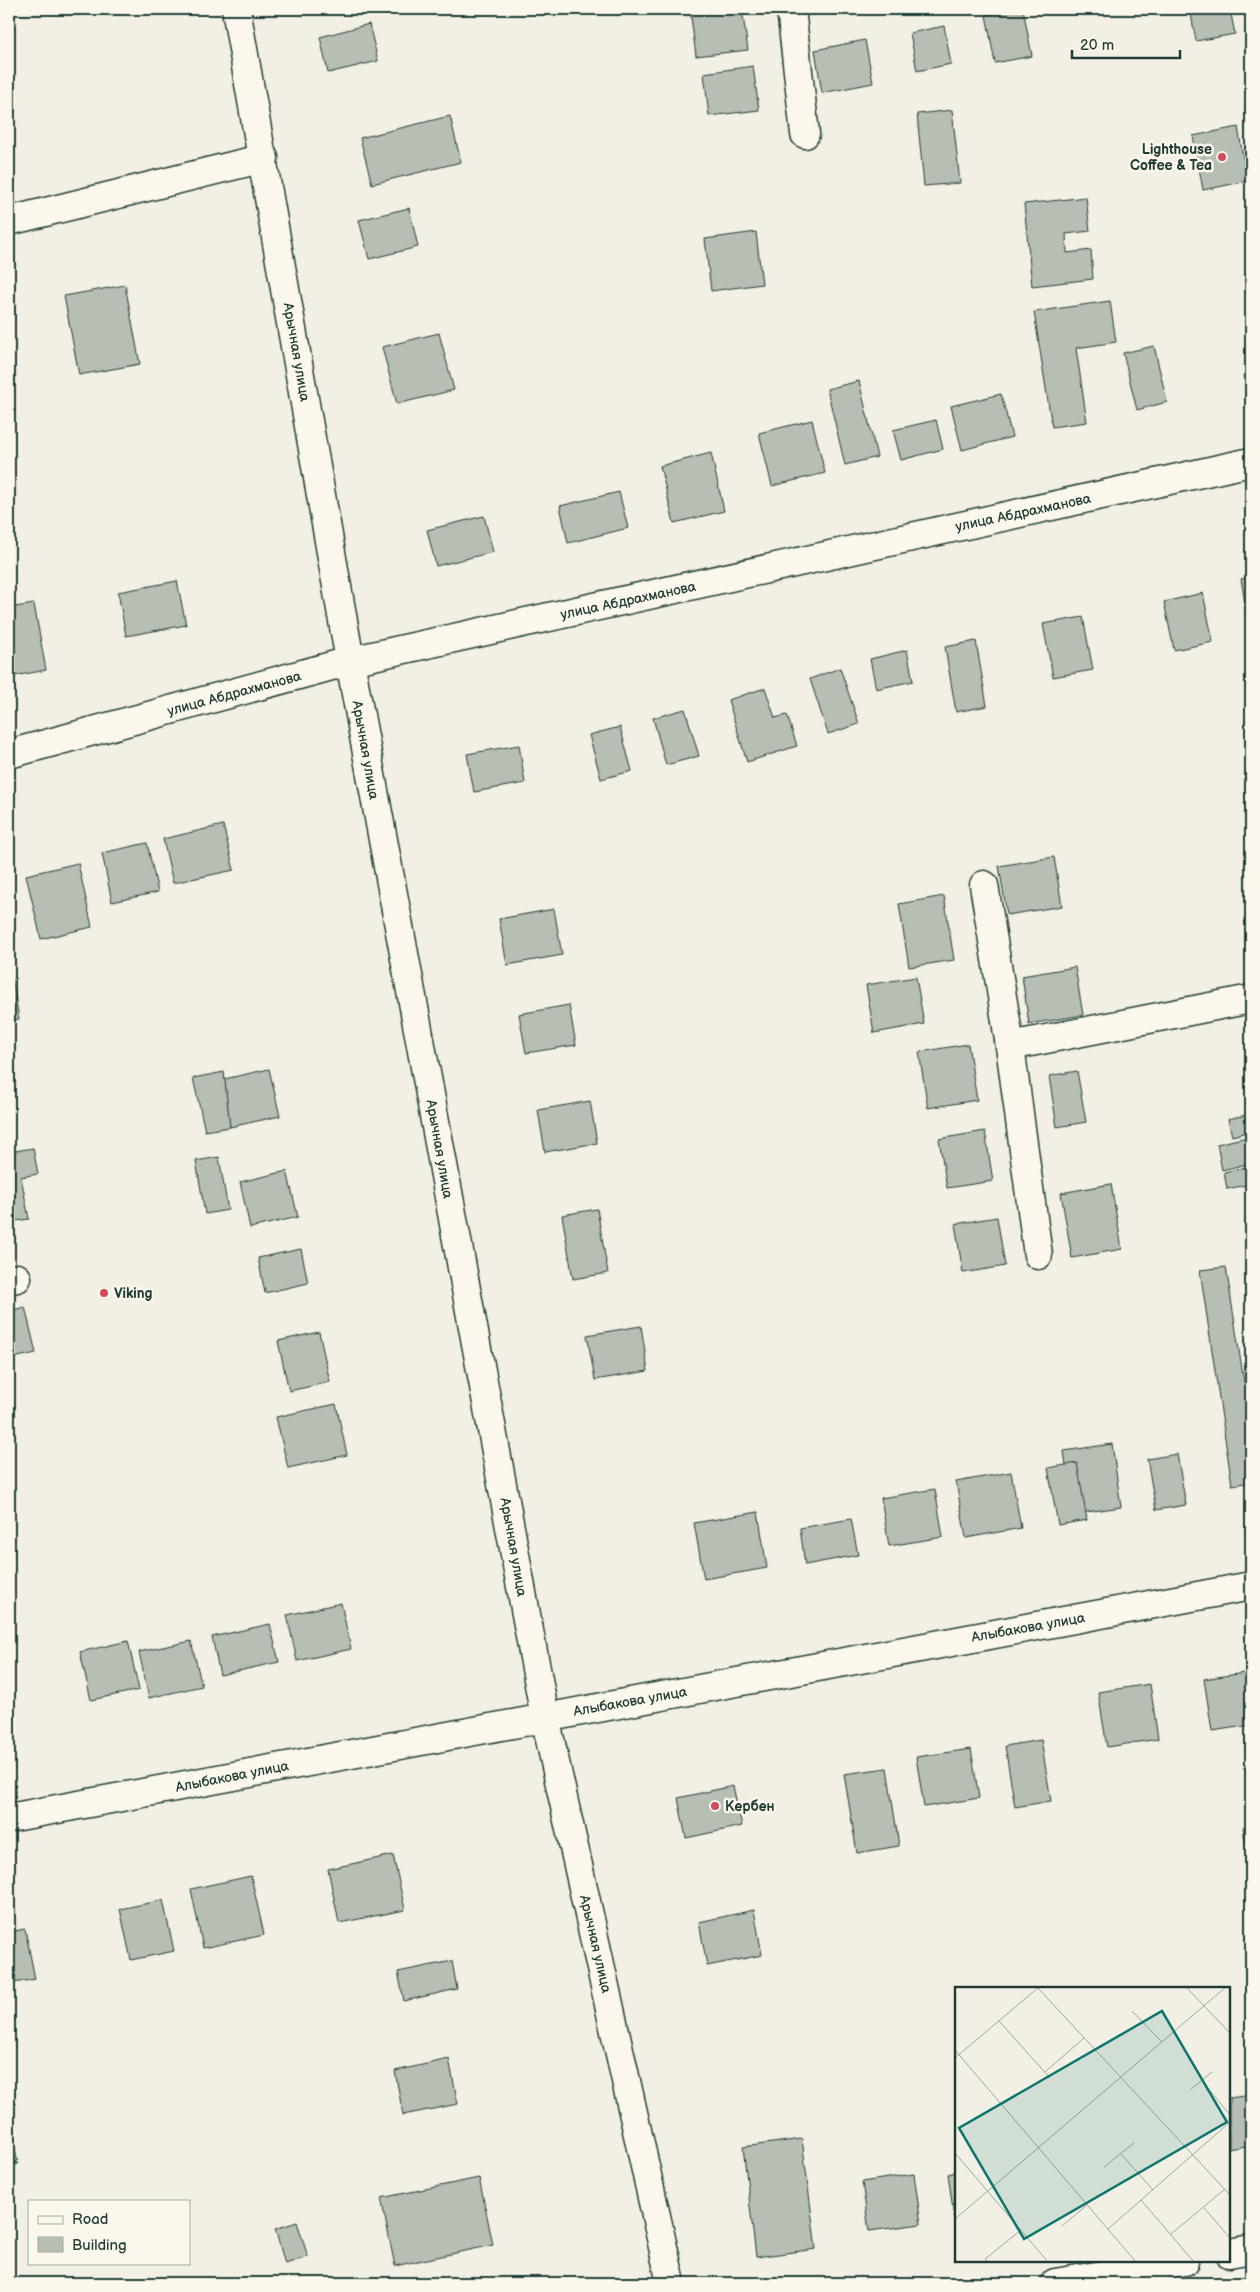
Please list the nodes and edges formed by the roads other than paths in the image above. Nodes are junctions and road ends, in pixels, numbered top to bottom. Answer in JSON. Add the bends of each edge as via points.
{"nodes":[{"id":1,"x":236,"y":9,"type":"edge"},
{"id":2,"x":792,"y":9,"type":"edge"},
{"id":3,"x":805,"y":134,"type":"dead end"},
{"id":4,"x":264,"y":158,"type":"junction"},
{"id":5,"x":9,"y":221,"type":"edge"},
{"id":6,"x":1251,"y":462,"type":"edge"},
{"id":7,"x":350,"y":661,"type":"junction"},
{"id":8,"x":9,"y":754,"type":"edge"},
{"id":9,"x":984,"y":885,"type":"dead end"},
{"id":10,"x":1251,"y":999,"type":"edge"},
{"id":11,"x":1010,"y":1046,"type":"junction"},
{"id":12,"x":1038,"y":1255,"type":"dead end"},
{"id":13,"x":1251,"y":1586,"type":"edge"},
{"id":14,"x":545,"y":1717,"type":"junction"},
{"id":15,"x":9,"y":1818,"type":"edge"},
{"id":16,"x":1251,"y":2249,"type":"edge"},
{"id":17,"x":1230,"y":2253,"type":"edge"},
{"id":18,"x":1175,"y":2269,"type":"edge"},
{"id":19,"x":671,"y":2283,"type":"edge"},
{"id":20,"x":1055,"y":2283,"type":"edge"}],
"edges":[{"from":1,"to":4,"type":"street","name":"Арычная улица"},
{"from":2,"to":3,"type":"street"},
{"from":4,"to":5,"type":"street"},
{"from":4,"to":7,"type":"street","name":"Арычная улица"},
{"from":6,"to":7,"type":"street","name":"улица Абдрахманова"},
{"from":7,"to":8,"type":"street","name":"улица Абдрахманова"},
{"from":7,"to":14,"type":"street","name":"Арычная улица"},
{"from":9,"to":11,"type":"street"},
{"from":10,"to":11,"type":"street"},
{"from":11,"to":12,"type":"street"},
{"from":13,"to":14,"type":"street","name":"Алыбакова улица"},
{"from":14,"to":15,"type":"street","name":"Алыбакова улица"},
{"from":14,"to":19,"type":"street","name":"Арычная улица"},
{"from":16,"to":17,"type":"street"},
{"from":18,"to":20,"type":"street"}]}
